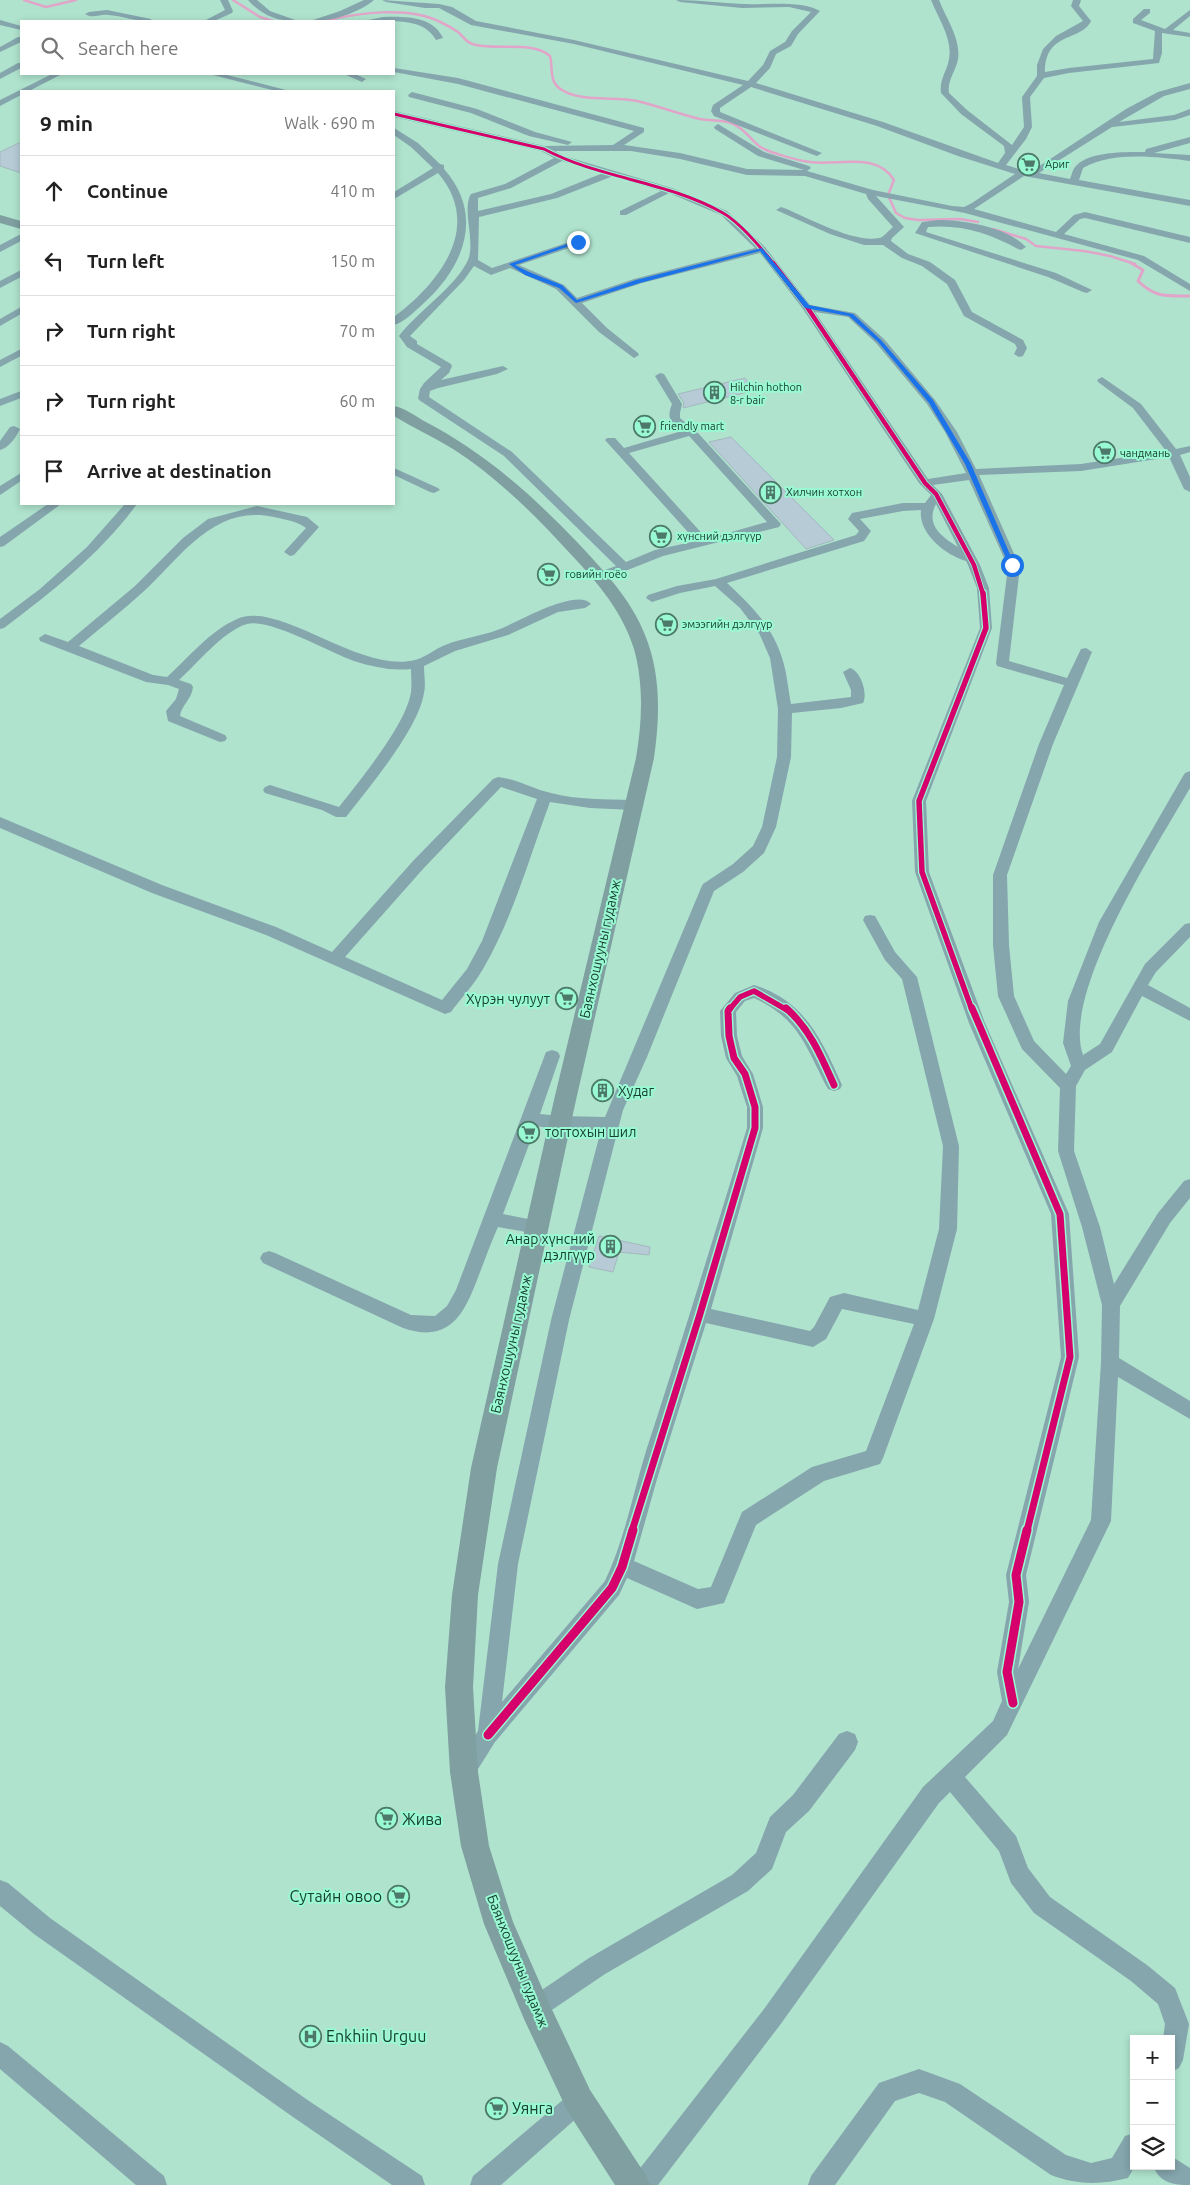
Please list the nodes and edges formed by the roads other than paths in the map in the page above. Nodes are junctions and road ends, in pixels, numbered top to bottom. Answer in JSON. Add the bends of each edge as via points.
{"nodes":[{"id":1,"x":224,"y":0,"type":"edge"},
{"id":2,"x":252,"y":0,"type":"edge"},
{"id":3,"x":370,"y":0,"type":"edge"},
{"id":4,"x":386,"y":0,"type":"edge"},
{"id":5,"x":452,"y":0,"type":"edge"},
{"id":6,"x":680,"y":0,"type":"edge"},
{"id":7,"x":935,"y":0,"type":"edge"},
{"id":8,"x":1077,"y":0,"type":"edge"},
{"id":9,"x":439,"y":6,"type":"junction"},
{"id":10,"x":1147,"y":10,"type":"dead end"},
{"id":11,"x":1190,"y":12,"type":"edge"},
{"id":12,"x":90,"y":14,"type":"dead end"},
{"id":13,"x":143,"y":20,"type":"edge"},
{"id":14,"x":210,"y":20,"type":"edge"},
{"id":15,"x":291,"y":20,"type":"edge"},
{"id":16,"x":318,"y":20,"type":"edge"},
{"id":17,"x":377,"y":20,"type":"edge"},
{"id":18,"x":395,"y":20,"type":"edge"},
{"id":19,"x":395,"y":20,"type":"edge"},
{"id":20,"x":0,"y":22,"type":"edge"},
{"id":21,"x":20,"y":28,"type":"edge"},
{"id":22,"x":1159,"y":30,"type":"junction"},
{"id":23,"x":1169,"y":32,"type":"junction"},
{"id":24,"x":1190,"y":35,"type":"edge"},
{"id":25,"x":438,"y":38,"type":"dead end"},
{"id":26,"x":20,"y":40,"type":"edge"},
{"id":27,"x":0,"y":50,"type":"edge"},
{"id":28,"x":20,"y":66,"type":"edge"},
{"id":29,"x":395,"y":70,"type":"edge"},
{"id":30,"x":56,"y":75,"type":"edge"},
{"id":31,"x":216,"y":75,"type":"edge"},
{"id":32,"x":352,"y":75,"type":"edge"},
{"id":33,"x":0,"y":76,"type":"edge"},
{"id":34,"x":1041,"y":76,"type":"junction"},
{"id":35,"x":362,"y":78,"type":"dead end"},
{"id":36,"x":750,"y":84,"type":"junction"},
{"id":37,"x":1190,"y":86,"type":"edge"},
{"id":38,"x":26,"y":90,"type":"edge"},
{"id":39,"x":270,"y":90,"type":"edge"},
{"id":40,"x":20,"y":93,"type":"edge"},
{"id":41,"x":412,"y":95,"type":"dead end"},
{"id":42,"x":0,"y":103,"type":"edge"},
{"id":43,"x":1190,"y":112,"type":"edge"},
{"id":44,"x":395,"y":114,"type":"edge"},
{"id":45,"x":1109,"y":126,"type":"junction"},
{"id":46,"x":718,"y":127,"type":"dead end"},
{"id":47,"x":395,"y":132,"type":"edge"},
{"id":48,"x":1190,"y":140,"type":"edge"},
{"id":49,"x":590,"y":147,"type":"junction"},
{"id":50,"x":614,"y":148,"type":"junction"},
{"id":51,"x":544,"y":149,"type":"junction"},
{"id":52,"x":817,"y":153,"type":"dead end"},
{"id":53,"x":1010,"y":154,"type":"junction"},
{"id":54,"x":1143,"y":155,"type":"junction"},
{"id":55,"x":561,"y":158,"type":"junction"},
{"id":56,"x":1190,"y":158,"type":"edge"},
{"id":57,"x":1001,"y":165,"type":"junction"},
{"id":58,"x":441,"y":167,"type":"junction"},
{"id":59,"x":613,"y":173,"type":"junction"},
{"id":60,"x":805,"y":173,"type":"junction"},
{"id":61,"x":1022,"y":173,"type":"junction"},
{"id":62,"x":1074,"y":182,"type":"junction"},
{"id":63,"x":455,"y":189,"type":"junction"},
{"id":64,"x":669,"y":190,"type":"junction"},
{"id":65,"x":875,"y":193,"type":"junction"},
{"id":66,"x":395,"y":195,"type":"edge"},
{"id":67,"x":474,"y":196,"type":"junction"},
{"id":68,"x":1190,"y":203,"type":"edge"},
{"id":69,"x":781,"y":210,"type":"dead end"},
{"id":70,"x":965,"y":210,"type":"junction"},
{"id":71,"x":623,"y":213,"type":"dead end"},
{"id":72,"x":475,"y":215,"type":"junction"},
{"id":73,"x":892,"y":218,"type":"junction"},
{"id":74,"x":0,"y":219,"type":"edge"},
{"id":75,"x":914,"y":224,"type":"junction"},
{"id":76,"x":20,"y":225,"type":"edge"},
{"id":77,"x":1058,"y":235,"type":"junction"},
{"id":78,"x":20,"y":238,"type":"edge"},
{"id":79,"x":1190,"y":240,"type":"edge"},
{"id":80,"x":578,"y":242,"type":"dead end"},
{"id":81,"x":886,"y":242,"type":"junction"},
{"id":82,"x":1021,"y":247,"type":"dead end"},
{"id":83,"x":0,"y":249,"type":"edge"},
{"id":84,"x":762,"y":249,"type":"junction"},
{"id":85,"x":472,"y":261,"type":"junction"},
{"id":86,"x":511,"y":264,"type":"junction"},
{"id":87,"x":20,"y":273,"type":"edge"},
{"id":88,"x":0,"y":285,"type":"edge"},
{"id":89,"x":1190,"y":288,"type":"edge"},
{"id":90,"x":1087,"y":290,"type":"dead end"},
{"id":91,"x":576,"y":302,"type":"junction"},
{"id":92,"x":807,"y":306,"type":"junction"},
{"id":93,"x":20,"y":311,"type":"edge"},
{"id":94,"x":395,"y":321,"type":"edge"},
{"id":95,"x":0,"y":323,"type":"edge"},
{"id":96,"x":407,"y":341,"type":"junction"},
{"id":97,"x":395,"y":344,"type":"edge"},
{"id":98,"x":20,"y":353,"type":"edge"},
{"id":99,"x":1019,"y":354,"type":"dead end"},
{"id":100,"x":634,"y":355,"type":"dead end"},
{"id":101,"x":0,"y":364,"type":"edge"},
{"id":102,"x":503,"y":369,"type":"dead end"},
{"id":103,"x":660,"y":376,"type":"dead end"},
{"id":104,"x":1102,"y":380,"type":"dead end"},
{"id":105,"x":425,"y":389,"type":"junction"},
{"id":106,"x":20,"y":394,"type":"edge"},
{"id":107,"x":0,"y":404,"type":"edge"},
{"id":108,"x":395,"y":411,"type":"edge"},
{"id":109,"x":18,"y":428,"type":"edge"},
{"id":110,"x":0,"y":431,"type":"edge"},
{"id":111,"x":691,"y":432,"type":"junction"},
{"id":112,"x":610,"y":440,"type":"dead end"},
{"id":113,"x":0,"y":447,"type":"edge"},
{"id":114,"x":1190,"y":449,"type":"edge"},
{"id":115,"x":622,"y":452,"type":"junction"},
{"id":116,"x":1175,"y":458,"type":"junction"},
{"id":117,"x":1190,"y":465,"type":"edge"},
{"id":118,"x":395,"y":471,"type":"edge"},
{"id":119,"x":972,"y":474,"type":"junction"},
{"id":120,"x":20,"y":477,"type":"edge"},
{"id":121,"x":925,"y":482,"type":"junction"},
{"id":122,"x":434,"y":490,"type":"dead end"},
{"id":123,"x":1190,"y":490,"type":"edge"},
{"id":124,"x":0,"y":492,"type":"edge"},
{"id":125,"x":932,"y":500,"type":"junction"},
{"id":126,"x":54,"y":505,"type":"edge"},
{"id":127,"x":130,"y":505,"type":"edge"},
{"id":128,"x":0,"y":543,"type":"edge"},
{"id":129,"x":704,"y":543,"type":"junction"},
{"id":130,"x":290,"y":552,"type":"dead end"},
{"id":131,"x":971,"y":561,"type":"junction"},
{"id":132,"x":624,"y":567,"type":"junction"},
{"id":133,"x":601,"y":576,"type":"junction"},
{"id":134,"x":718,"y":582,"type":"junction"},
{"id":135,"x":983,"y":588,"type":"junction"},
{"id":136,"x":652,"y":598,"type":"dead end"},
{"id":137,"x":585,"y":604,"type":"dead end"},
{"id":138,"x":1009,"y":611,"type":"junction"},
{"id":139,"x":0,"y":625,"type":"edge"},
{"id":140,"x":45,"y":638,"type":"dead end"},
{"id":141,"x":70,"y":647,"type":"junction"},
{"id":142,"x":1086,"y":652,"type":"dead end"},
{"id":143,"x":417,"y":664,"type":"junction"},
{"id":144,"x":850,"y":672,"type":"dead end"},
{"id":145,"x":170,"y":681,"type":"junction"},
{"id":146,"x":1071,"y":683,"type":"junction"},
{"id":147,"x":785,"y":709,"type":"junction"},
{"id":148,"x":220,"y":738,"type":"dead end"},
{"id":149,"x":1190,"y":776,"type":"edge"},
{"id":150,"x":270,"y":790,"type":"dead end"},
{"id":151,"x":545,"y":796,"type":"junction"},
{"id":152,"x":633,"y":805,"type":"junction"},
{"id":153,"x":1,"y":824,"type":"edge"},
{"id":154,"x":870,"y":920,"type":"dead end"},
{"id":155,"x":1190,"y":928,"type":"edge"},
{"id":156,"x":334,"y":960,"type":"junction"},
{"id":157,"x":1139,"y":988,"type":"junction"},
{"id":158,"x":1190,"y":1015,"type":"edge"},
{"id":159,"x":552,"y":1056,"type":"dead end"},
{"id":160,"x":1079,"y":1066,"type":"junction"},
{"id":161,"x":834,"y":1085,"type":"dead end"},
{"id":162,"x":1068,"y":1086,"type":"junction"},
{"id":163,"x":531,"y":1119,"type":"junction"},
{"id":164,"x":560,"y":1123,"type":"junction"},
{"id":165,"x":611,"y":1124,"type":"junction"},
{"id":166,"x":1190,"y":1186,"type":"edge"},
{"id":167,"x":492,"y":1219,"type":"junction"},
{"id":168,"x":537,"y":1227,"type":"junction"},
{"id":169,"x":269,"y":1258,"type":"dead end"},
{"id":170,"x":1111,"y":1305,"type":"junction"},
{"id":171,"x":700,"y":1314,"type":"junction"},
{"id":172,"x":925,"y":1319,"type":"junction"},
{"id":173,"x":1110,"y":1362,"type":"junction"},
{"id":174,"x":1190,"y":1411,"type":"edge"},
{"id":175,"x":622,"y":1567,"type":"junction"},
{"id":176,"x":1013,"y":1703,"type":"junction"},
{"id":177,"x":488,"y":1735,"type":"junction"},
{"id":178,"x":847,"y":1742,"type":"dead end"},
{"id":179,"x":464,"y":1772,"type":"junction"},
{"id":180,"x":950,"y":1777,"type":"junction"},
{"id":181,"x":0,"y":1890,"type":"edge"},
{"id":182,"x":535,"y":2008,"type":"junction"},
{"id":183,"x":1175,"y":2036,"type":"edge"},
{"id":184,"x":0,"y":2054,"type":"edge"},
{"id":185,"x":578,"y":2101,"type":"junction"},
{"id":186,"x":1130,"y":2152,"type":"edge"},
{"id":187,"x":1171,"y":2170,"type":"edge"},
{"id":188,"x":1190,"y":2183,"type":"edge"},
{"id":189,"x":155,"y":2185,"type":"edge"},
{"id":190,"x":413,"y":2185,"type":"edge"},
{"id":191,"x":482,"y":2185,"type":"edge"},
{"id":192,"x":634,"y":2185,"type":"edge"},
{"id":193,"x":643,"y":2185,"type":"edge"},
{"id":194,"x":820,"y":2185,"type":"edge"}],
"edges":[{"from":1,"to":14,"type":"street","via":[[229,11]]},
{"from":2,"to":15,"type":"street","via":[[267,13]]},
{"from":3,"to":16,"type":"street","via":[[343,13]]},
{"from":4,"to":9,"type":"street"},
{"from":5,"to":9,"type":"street"},
{"from":6,"to":36,"type":"street","via":[[744,6],[804,5],[816,11],[788,44],[773,54],[767,66]]},
{"from":7,"to":53,"type":"street","via":[[950,35],[954,55],[945,81],[945,92],[953,104],[1008,145]]},
{"from":8,"to":34,"type":"street","via":[[1075,6],[1087,21],[1053,40],[1040,66]]},
{"from":9,"to":36,"type":"street","via":[[474,23],[574,42]]},
{"from":10,"to":22,"type":"street","via":[[1136,21]]},
{"from":11,"to":23,"type":"street"},
{"from":12,"to":13,"type":"street","via":[[107,12]]},
{"from":17,"to":18,"type":"street"},
{"from":19,"to":25,"type":"street","via":[[434,28]]},
{"from":20,"to":21,"type":"street"},
{"from":22,"to":23,"type":"street"},
{"from":22,"to":34,"type":"street","via":[[1156,61]]},
{"from":23,"to":24,"type":"street"},
{"from":26,"to":27,"type":"street"},
{"from":28,"to":33,"type":"street"},
{"from":29,"to":50,"type":"street","via":[[456,80],[641,130]]},
{"from":30,"to":38,"type":"street"},
{"from":31,"to":39,"type":"street"},
{"from":32,"to":35,"type":"street"},
{"from":34,"to":53,"type":"street","via":[[1026,97],[1028,127]]},
{"from":36,"to":52,"type":"street","via":[[716,107],[718,114]]},
{"from":36,"to":57,"type":"street"},
{"from":37,"to":45,"type":"street","via":[[1161,94]]},
{"from":40,"to":42,"type":"street"},
{"from":41,"to":49,"type":"street","via":[[474,111],[532,134]]},
{"from":43,"to":45,"type":"street"},
{"from":44,"to":51,"type":"street"},
{"from":45,"to":61,"type":"street","via":[[1037,170]]},
{"from":46,"to":60,"type":"street","via":[[761,154],[808,169]]},
{"from":47,"to":58,"type":"street"},
{"from":48,"to":54,"type":"street"},
{"from":49,"to":50,"type":"street"},
{"from":49,"to":51,"type":"street"},
{"from":50,"to":60,"type":"street","via":[[680,156],[747,172]]},
{"from":51,"to":55,"type":"street"},
{"from":53,"to":57,"type":"street"},
{"from":54,"to":56,"type":"street"},
{"from":54,"to":62,"type":"street","via":[[1086,162],[1078,167]]},
{"from":55,"to":59,"type":"street"},
{"from":55,"to":67,"type":"street","via":[[508,186]]},
{"from":57,"to":61,"type":"street"},
{"from":58,"to":63,"type":"street"},
{"from":58,"to":66,"type":"street"},
{"from":59,"to":64,"type":"street"},
{"from":59,"to":72,"type":"street","via":[[549,197]]},
{"from":60,"to":65,"type":"street"},
{"from":61,"to":62,"type":"street"},
{"from":61,"to":70,"type":"street"},
{"from":62,"to":68,"type":"street"},
{"from":63,"to":67,"type":"street"},
{"from":63,"to":94,"type":"street","via":[[461,208],[462,228],[451,263],[420,301]]},
{"from":64,"to":71,"type":"street"},
{"from":64,"to":84,"type":"street","via":[[724,213]]},
{"from":65,"to":70,"type":"street"},
{"from":65,"to":73,"type":"street","via":[[871,197]]},
{"from":67,"to":72,"type":"street"},
{"from":69,"to":81,"type":"street","via":[[867,243]]},
{"from":70,"to":77,"type":"street"},
{"from":72,"to":85,"type":"street"},
{"from":73,"to":75,"type":"street"},
{"from":73,"to":81,"type":"street","via":[[899,227],[887,237]]},
{"from":74,"to":76,"type":"main road"},
{"from":75,"to":82,"type":"street","via":[[945,221],[974,226],[1003,236]]},
{"from":75,"to":90,"type":"street","via":[[920,233],[1044,272]]},
{"from":77,"to":79,"type":"street","via":[[1077,217],[1085,216]]},
{"from":77,"to":89,"type":"street","via":[[1141,258]]},
{"from":78,"to":83,"type":"street"},
{"from":80,"to":86,"type":"street"},
{"from":81,"to":99,"type":"street","via":[[951,282],[968,314],[1019,342],[1022,348]]},
{"from":84,"to":91,"type":"street"},
{"from":84,"to":92,"type":"street"},
{"from":85,"to":86,"type":"street","via":[[491,272]]},
{"from":85,"to":96,"type":"street","via":[[460,278],[405,334]]},
{"from":86,"to":91,"type":"street","via":[[527,274],[560,286]]},
{"from":87,"to":88,"type":"street"},
{"from":91,"to":100,"type":"street"},
{"from":92,"to":119,"type":"street","via":[[851,315],[880,341],[931,402],[951,432]]},
{"from":92,"to":121,"type":"street"},
{"from":93,"to":95,"type":"street"},
{"from":96,"to":97,"type":"street"},
{"from":96,"to":105,"type":"street","via":[[447,366]]},
{"from":98,"to":101,"type":"street"},
{"from":102,"to":105,"type":"street"},
{"from":103,"to":111,"type":"street","via":[[678,404],[675,419]]},
{"from":104,"to":116,"type":"street","via":[[1137,406]]},
{"from":105,"to":132,"type":"street","via":[[423,398],[508,454]]},
{"from":106,"to":107,"type":"street"},
{"from":108,"to":133,"type":"main road","name":"Баянхошууны гудамж","via":[[465,450],[515,488]]},
{"from":109,"to":110,"type":"street"},
{"from":109,"to":113,"type":"street"},
{"from":111,"to":115,"type":"street"},
{"from":111,"to":129,"type":"street","via":[[775,524]]},
{"from":112,"to":115,"type":"street"},
{"from":114,"to":116,"type":"street"},
{"from":115,"to":129,"type":"street"},
{"from":116,"to":117,"type":"street"},
{"from":116,"to":119,"type":"street","via":[[1083,468]]},
{"from":116,"to":123,"type":"street"},
{"from":118,"to":122,"type":"street"},
{"from":119,"to":121,"type":"street"},
{"from":119,"to":138,"type":"street","via":[[1014,567]]},
{"from":120,"to":124,"type":"street"},
{"from":121,"to":125,"type":"street"},
{"from":125,"to":131,"type":"street"},
{"from":125,"to":131,"type":"street","via":[[925,519],[930,531]]},
{"from":125,"to":134,"type":"street","via":[[856,516],[854,519],[865,531],[860,538]]},
{"from":126,"to":128,"type":"street"},
{"from":127,"to":139,"type":"street","via":[[91,550],[38,597]]},
{"from":129,"to":132,"type":"street","via":[[659,553]]},
{"from":130,"to":141,"type":"street","via":[[313,526],[303,520],[257,510],[212,522]]},
{"from":131,"to":135,"type":"street"},
{"from":132,"to":133,"type":"street"},
{"from":133,"to":152,"type":"main road","name":"Баянхошууны гудамж","via":[[629,616],[638,636],[649,683],[648,740]]},
{"from":134,"to":136,"type":"street"},
{"from":134,"to":147,"type":"street","via":[[744,606],[765,632],[776,658]]},
{"from":135,"to":138,"type":"street"},
{"from":135,"to":176,"type":"street","via":[[986,628],[919,802],[922,872],[976,1023],[1060,1214],[1070,1357],[1016,1575],[1019,1602],[1007,1672]]},
{"from":137,"to":143,"type":"street","via":[[553,609],[503,632],[449,648]]},
{"from":138,"to":146,"type":"street","via":[[1002,663]]},
{"from":140,"to":141,"type":"street"},
{"from":141,"to":145,"type":"street","via":[[151,679]]},
{"from":142,"to":146,"type":"street"},
{"from":143,"to":145,"type":"street","via":[[370,662],[264,621],[245,620],[223,633]]},
{"from":143,"to":150,"type":"street","via":[[418,692],[413,708],[390,749],[341,814]]},
{"from":144,"to":147,"type":"street","via":[[858,690],[858,700]]},
{"from":145,"to":148,"type":"street","via":[[186,687],[181,703],[172,711],[173,718]]},
{"from":146,"to":162,"type":"street","via":[[1000,875],[1006,996],[1028,1046]]},
{"from":147,"to":165,"type":"street","via":[[784,757],[769,827],[759,850],[708,888]]},
{"from":149,"to":160,"type":"street","via":[[1106,922],[1086,974],[1076,1001],[1071,1043]]},
{"from":151,"to":152,"type":"street","via":[[577,802]]},
{"from":151,"to":156,"type":"street","via":[[498,782],[418,865]]},
{"from":151,"to":156,"type":"street","via":[[512,890],[479,963],[445,1008]]},
{"from":152,"to":164,"type":"main road","name":"Баянхошууны гудамж"},
{"from":153,"to":156,"type":"street","via":[[271,931]]},
{"from":154,"to":172,"type":"street","via":[[890,956],[909,977],[951,1146],[948,1229]]},
{"from":155,"to":157,"type":"street","via":[[1150,968]]},
{"from":157,"to":158,"type":"street"},
{"from":157,"to":160,"type":"street","via":[[1106,1048]]},
{"from":159,"to":163,"type":"street"},
{"from":160,"to":162,"type":"street"},
{"from":161,"to":171,"type":"street","via":[[807,1028],[769,997],[754,991],[740,997],[728,1011],[734,1058],[745,1074],[755,1107],[755,1128]]},
{"from":162,"to":170,"type":"street","via":[[1066,1151],[1091,1227]]},
{"from":163,"to":164,"type":"street"},
{"from":163,"to":167,"type":"street"},
{"from":164,"to":165,"type":"street"},
{"from":164,"to":168,"type":"main road","name":"Баянхошууны гудамж"},
{"from":165,"to":177,"type":"street","via":[[560,1320],[508,1564]]},
{"from":166,"to":170,"type":"street","via":[[1164,1218]]},
{"from":167,"to":168,"type":"street"},
{"from":167,"to":169,"type":"street","via":[[456,1306],[442,1322],[409,1322]]},
{"from":168,"to":179,"type":"main road","name":"Баянхошууны гудамж","via":[[484,1468],[465,1594],[459,1687]]},
{"from":170,"to":173,"type":"street"},
{"from":171,"to":172,"type":"street","via":[[813,1339],[820,1333],[836,1302]]},
{"from":171,"to":175,"type":"street"},
{"from":172,"to":175,"type":"street","via":[[873,1458],[819,1473],[749,1519],[717,1596],[697,1599]]},
{"from":173,"to":174,"type":"street"},
{"from":173,"to":176,"type":"street","via":[[1101,1521]]},
{"from":175,"to":177,"type":"street","via":[[612,1588]]},
{"from":176,"to":180,"type":"street","via":[[1000,1728]]},
{"from":177,"to":179,"type":"street"},
{"from":178,"to":182,"type":"street","via":[[801,1803],[778,1825],[764,1860],[740,1884],[597,1966]]},
{"from":179,"to":182,"type":"main road","name":"Баянхошууны гудамж","via":[[475,1846],[499,1924]]},
{"from":180,"to":183,"type":"street","via":[[1008,1844],[1020,1875],[1042,1905],[1139,1972],[1167,1996],[1177,2024]]},
{"from":180,"to":193,"type":"street","via":[[931,1795],[772,2017]]},
{"from":181,"to":190,"type":"street","via":[[42,1926]]},
{"from":182,"to":185,"type":"main road","name":"Баянхошууны гудамж"},
{"from":184,"to":189,"type":"street"},
{"from":185,"to":191,"type":"street"},
{"from":185,"to":192,"type":"main road","name":"Баянхошууны гудамж"},
{"from":186,"to":194,"type":"street","via":[[1120,2169],[1091,2175],[1060,2166],[952,2092],[918,2081],[887,2091]]},
{"from":187,"to":188,"type":"street"}]}
